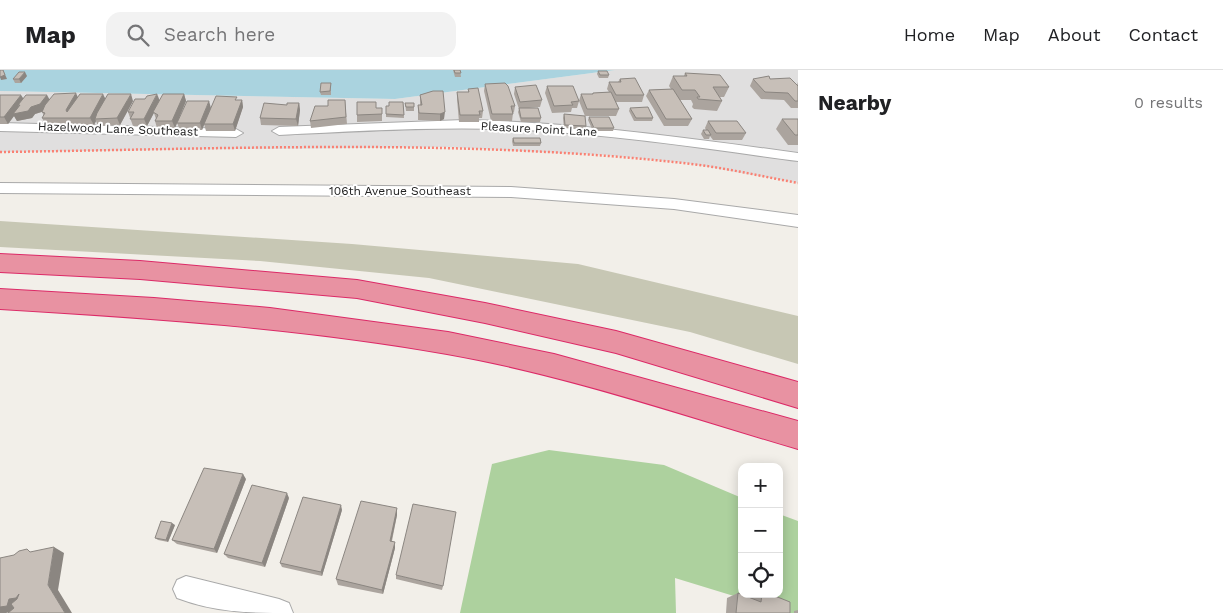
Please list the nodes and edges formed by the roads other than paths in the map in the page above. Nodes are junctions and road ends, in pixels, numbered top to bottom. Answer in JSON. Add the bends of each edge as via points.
{"nodes":[{"id":1,"x":0,"y":127,"type":"edge"},
{"id":2,"x":279,"y":131,"type":"dead end"},
{"id":3,"x":236,"y":133,"type":"dead end"},
{"id":4,"x":798,"y":157,"type":"edge"},
{"id":5,"x":0,"y":188,"type":"edge"},
{"id":6,"x":798,"y":221,"type":"edge"},
{"id":7,"x":0,"y":262,"type":"edge"},
{"id":8,"x":0,"y":299,"type":"edge"},
{"id":9,"x":798,"y":395,"type":"edge"},
{"id":10,"x":798,"y":435,"type":"edge"},
{"id":11,"x":186,"y":589,"type":"dead end"},
{"id":12,"x":278,"y":613,"type":"edge"}],
"edges":[{"from":1,"to":3,"type":"street","name":"Hazelwood Lane Southeast"},
{"from":2,"to":4,"type":"street","name":"Pleasure Point Lane","via":[[369,126],[524,126],[624,134]]},
{"from":5,"to":6,"type":"street","name":"106th Avenue Southeast","via":[[510,192],[674,204]]},
{"from":7,"to":9,"type":"highway","via":[[357,290],[485,313],[616,342]]},
{"from":8,"to":10,"type":"highway","via":[[270,318],[448,343],[554,366]]},
{"from":11,"to":12,"type":"street"}]}
